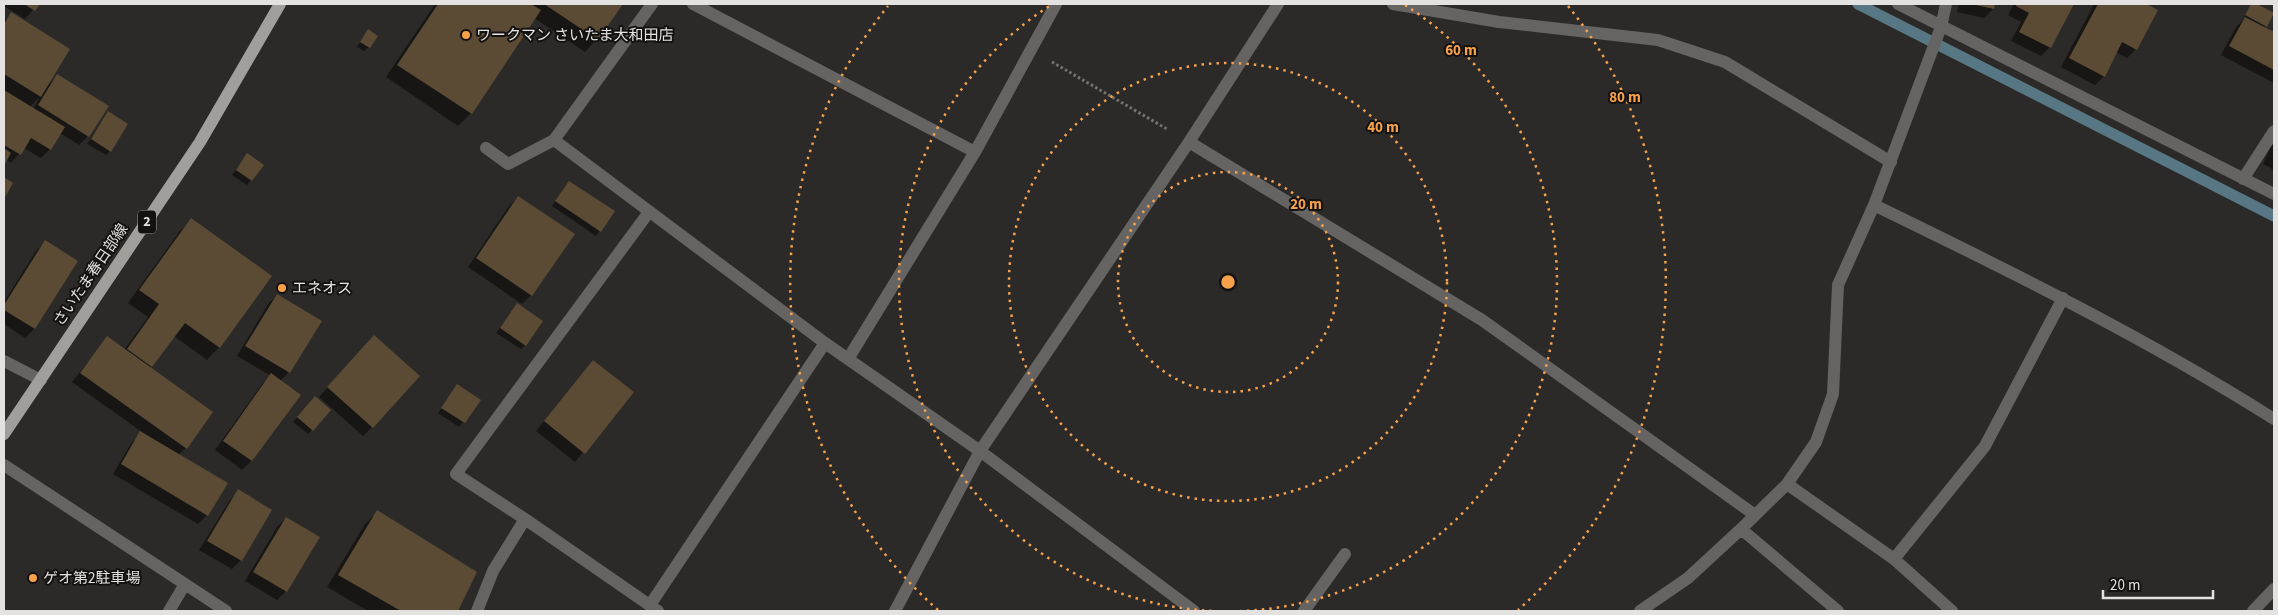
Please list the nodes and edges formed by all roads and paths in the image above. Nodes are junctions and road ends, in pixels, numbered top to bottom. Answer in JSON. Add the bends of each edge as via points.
{"nodes":[{"id":1,"x":280,"y":4,"type":"edge"},
{"id":2,"x":652,"y":4,"type":"edge"},
{"id":3,"x":693,"y":4,"type":"edge"},
{"id":4,"x":1056,"y":4,"type":"edge"},
{"id":5,"x":1278,"y":4,"type":"edge"},
{"id":6,"x":1393,"y":4,"type":"edge"},
{"id":7,"x":1898,"y":4,"type":"edge"},
{"id":8,"x":1946,"y":4,"type":"edge"},
{"id":9,"x":1941,"y":27,"type":"junction"},
{"id":10,"x":1032,"y":50,"type":"junction"},
{"id":11,"x":2274,"y":131,"type":"edge"},
{"id":12,"x":554,"y":140,"type":"junction"},
{"id":13,"x":1189,"y":142,"type":"junction"},
{"id":14,"x":486,"y":148,"type":"dead end"},
{"id":15,"x":975,"y":152,"type":"junction"},
{"id":16,"x":1891,"y":162,"type":"junction"},
{"id":17,"x":2243,"y":179,"type":"junction"},
{"id":18,"x":2274,"y":194,"type":"edge"},
{"id":19,"x":1874,"y":204,"type":"junction"},
{"id":20,"x":649,"y":212,"type":"junction"},
{"id":21,"x":2063,"y":298,"type":"junction"},
{"id":22,"x":825,"y":343,"type":"junction"},
{"id":23,"x":848,"y":359,"type":"junction"},
{"id":24,"x":4,"y":361,"type":"edge"},
{"id":25,"x":41,"y":380,"type":"junction"},
{"id":26,"x":2274,"y":419,"type":"edge"},
{"id":27,"x":4,"y":434,"type":"edge"},
{"id":28,"x":980,"y":451,"type":"junction"},
{"id":29,"x":4,"y":465,"type":"edge"},
{"id":30,"x":1787,"y":484,"type":"junction"},
{"id":31,"x":1755,"y":514,"type":"junction"},
{"id":32,"x":525,"y":519,"type":"junction"},
{"id":33,"x":1741,"y":529,"type":"junction"},
{"id":34,"x":1345,"y":554,"type":"dead end"},
{"id":35,"x":1894,"y":559,"type":"junction"},
{"id":36,"x":185,"y":584,"type":"junction"},
{"id":37,"x":2274,"y":588,"type":"edge"},
{"id":38,"x":654,"y":608,"type":"edge"},
{"id":39,"x":169,"y":611,"type":"edge"},
{"id":40,"x":226,"y":611,"type":"edge"},
{"id":41,"x":477,"y":611,"type":"edge"},
{"id":42,"x":895,"y":611,"type":"edge"},
{"id":43,"x":1194,"y":611,"type":"edge"},
{"id":44,"x":1304,"y":611,"type":"edge"},
{"id":45,"x":1640,"y":611,"type":"edge"},
{"id":46,"x":1838,"y":611,"type":"edge"},
{"id":47,"x":1952,"y":611,"type":"edge"},
{"id":48,"x":2253,"y":611,"type":"edge"}],
"edges":[{"from":1,"to":25,"type":"main road","name":"さいたま春日部線","number":"2","via":[[200,142]]},
{"from":2,"to":12,"type":"street"},
{"from":3,"to":15,"type":"street"},
{"from":4,"to":10,"type":"street"},
{"from":5,"to":13,"type":"street"},
{"from":6,"to":16,"type":"street","via":[[1499,22],[1658,40],[1725,62]]},
{"from":7,"to":9,"type":"street"},
{"from":8,"to":9,"type":"street"},
{"from":9,"to":16,"type":"street"},
{"from":9,"to":17,"type":"street"},
{"from":10,"to":13,"type":"path"},
{"from":10,"to":15,"type":"street"},
{"from":11,"to":17,"type":"street"},
{"from":12,"to":14,"type":"street","via":[[508,164]]},
{"from":12,"to":20,"type":"street"},
{"from":13,"to":28,"type":"street"},
{"from":13,"to":31,"type":"street","via":[[1482,320]]},
{"from":15,"to":23,"type":"street"},
{"from":16,"to":19,"type":"street"},
{"from":17,"to":18,"type":"street"},
{"from":19,"to":21,"type":"street"},
{"from":19,"to":30,"type":"street","via":[[1838,285],[1833,394],[1816,442]]},
{"from":20,"to":22,"type":"street"},
{"from":20,"to":32,"type":"street","via":[[456,474]]},
{"from":21,"to":26,"type":"street"},
{"from":21,"to":35,"type":"street","via":[[1985,446]]},
{"from":22,"to":23,"type":"street"},
{"from":22,"to":38,"type":"street"},
{"from":23,"to":28,"type":"street"},
{"from":24,"to":25,"type":"street"},
{"from":25,"to":27,"type":"main road","name":"さいたま春日部線","number":"2"},
{"from":28,"to":42,"type":"street"},
{"from":28,"to":43,"type":"street"},
{"from":29,"to":36,"type":"street"},
{"from":30,"to":31,"type":"street"},
{"from":30,"to":35,"type":"street"},
{"from":31,"to":33,"type":"street"},
{"from":32,"to":38,"type":"street"},
{"from":32,"to":41,"type":"street","via":[[493,571]]},
{"from":33,"to":45,"type":"street","via":[[1688,578]]},
{"from":33,"to":46,"type":"street"},
{"from":34,"to":44,"type":"street"},
{"from":35,"to":47,"type":"street"},
{"from":36,"to":39,"type":"street"},
{"from":36,"to":40,"type":"street"},
{"from":37,"to":48,"type":"street"}]}
